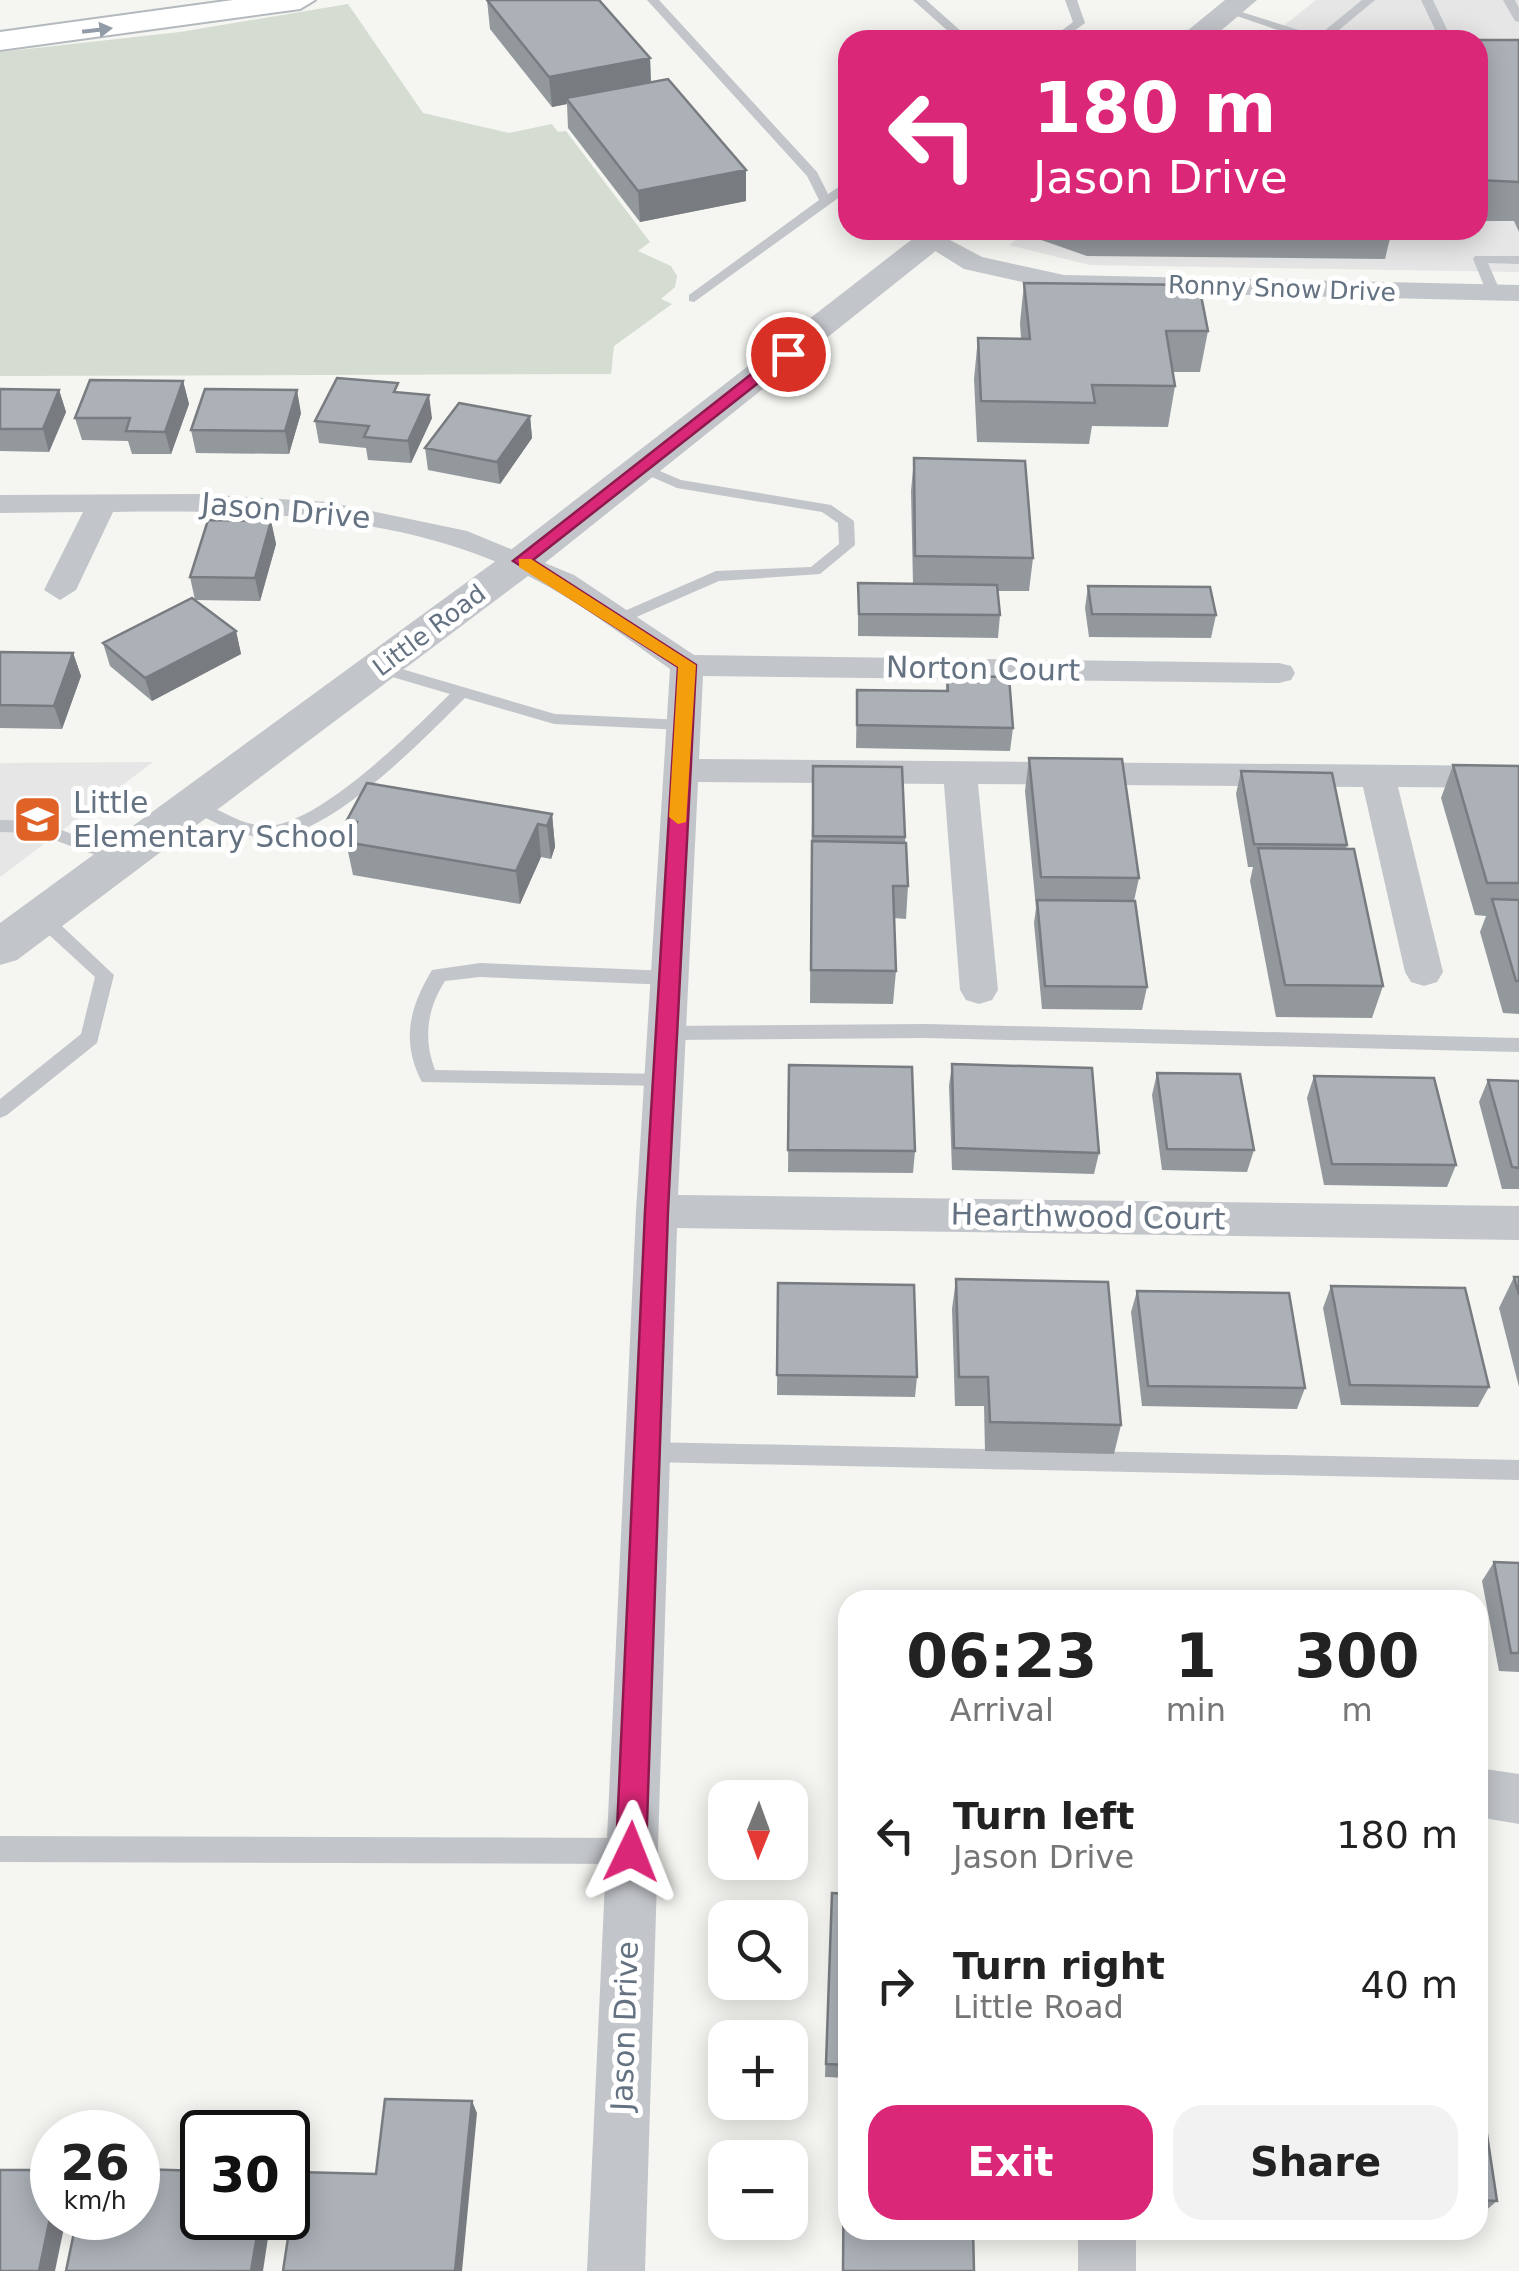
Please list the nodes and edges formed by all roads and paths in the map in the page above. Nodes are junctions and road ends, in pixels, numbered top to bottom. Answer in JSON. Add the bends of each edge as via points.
{"nodes":[{"id":1,"x":164,"y":0,"type":"edge"},
{"id":2,"x":300,"y":0,"type":"edge"},
{"id":3,"x":653,"y":0,"type":"edge"},
{"id":4,"x":919,"y":0,"type":"edge"},
{"id":5,"x":1071,"y":0,"type":"edge"},
{"id":6,"x":1369,"y":0,"type":"edge"},
{"id":7,"x":1427,"y":0,"type":"edge"},
{"id":8,"x":1510,"y":0,"type":"edge"},
{"id":9,"x":1236,"y":6,"type":"edge"},
{"id":10,"x":0,"y":15,"type":"edge"},
{"id":11,"x":1519,"y":20,"type":"edge"},
{"id":12,"x":954,"y":30,"type":"edge"},
{"id":13,"x":1069,"y":30,"type":"edge"},
{"id":14,"x":1204,"y":30,"type":"edge"},
{"id":15,"x":1295,"y":30,"type":"edge"},
{"id":16,"x":1332,"y":30,"type":"edge"},
{"id":17,"x":1441,"y":30,"type":"edge"},
{"id":18,"x":0,"y":41,"type":"edge"},
{"id":19,"x":838,"y":191,"type":"edge"},
{"id":20,"x":824,"y":200,"type":"junction"},
{"id":21,"x":933,"y":240,"type":"edge"},
{"id":22,"x":945,"y":240,"type":"edge"},
{"id":23,"x":1519,"y":260,"type":"edge"},
{"id":24,"x":1506,"y":292,"type":"edge"},
{"id":25,"x":694,"y":298,"type":"dead end"},
{"id":26,"x":642,"y":468,"type":"junction"},
{"id":27,"x":0,"y":504,"type":"edge"},
{"id":28,"x":102,"y":504,"type":"junction"},
{"id":29,"x":522,"y":561,"type":"junction"},
{"id":30,"x":60,"y":590,"type":"dead end"},
{"id":31,"x":619,"y":618,"type":"junction"},
{"id":32,"x":687,"y":665,"type":"junction"},
{"id":33,"x":378,"y":668,"type":"junction"},
{"id":34,"x":1280,"y":673,"type":"dead end"},
{"id":35,"x":462,"y":692,"type":"junction"},
{"id":36,"x":684,"y":724,"type":"junction"},
{"id":37,"x":681,"y":770,"type":"junction"},
{"id":38,"x":960,"y":772,"type":"junction"},
{"id":39,"x":1378,"y":777,"type":"junction"},
{"id":40,"x":1519,"y":777,"type":"edge"},
{"id":41,"x":192,"y":805,"type":"junction"},
{"id":42,"x":0,"y":826,"type":"edge"},
{"id":43,"x":120,"y":858,"type":"junction"},
{"id":44,"x":41,"y":917,"type":"junction"},
{"id":45,"x":0,"y":948,"type":"edge"},
{"id":46,"x":1424,"y":972,"type":"dead end"},
{"id":47,"x":670,"y":978,"type":"junction"},
{"id":48,"x":979,"y":990,"type":"dead end"},
{"id":49,"x":667,"y":1033,"type":"junction"},
{"id":50,"x":1519,"y":1046,"type":"edge"},
{"id":51,"x":664,"y":1081,"type":"junction"},
{"id":52,"x":0,"y":1110,"type":"edge"},
{"id":53,"x":657,"y":1211,"type":"junction"},
{"id":54,"x":1519,"y":1223,"type":"edge"},
{"id":55,"x":647,"y":1452,"type":"junction"},
{"id":56,"x":1519,"y":1470,"type":"edge"},
{"id":57,"x":1488,"y":1795,"type":"edge"},
{"id":58,"x":1519,"y":1799,"type":"edge"},
{"id":59,"x":0,"y":1849,"type":"edge"},
{"id":60,"x":631,"y":1852,"type":"junction"},
{"id":61,"x":1107,"y":2240,"type":"edge"},
{"id":62,"x":616,"y":2271,"type":"edge"},
{"id":63,"x":1107,"y":2271,"type":"edge"}],
"edges":[{"from":1,"to":10,"type":"main road"},
{"from":18,"to":2,"type":"main road","one_way":true},
{"from":3,"to":20,"type":"lane","via":[[813,175]]},
{"from":4,"to":12,"type":"lane"},
{"from":5,"to":13,"type":"lane","via":[[1079,23]]},
{"from":6,"to":16,"type":"lane"},
{"from":7,"to":17,"type":"lane"},
{"from":8,"to":11,"type":"lane"},
{"from":9,"to":14,"type":"street"},
{"from":9,"to":15,"type":"lane"},
{"from":19,"to":20,"type":"lane"},
{"from":20,"to":25,"type":"lane"},
{"from":21,"to":26,"type":"street","name":"Little Road"},
{"from":22,"to":24,"type":"street","name":"Ronny Snow Drive","via":[[974,262],[1064,283]]},
{"from":23,"to":24,"type":"lane","via":[[1480,260]]},
{"from":26,"to":29,"type":"street","name":"Little Road"},
{"from":26,"to":31,"type":"lane","via":[[678,484],[826,508],[846,521],[848,545],[815,571],[716,576]]},
{"from":27,"to":28,"type":"street","name":"Jason Drive"},
{"from":28,"to":29,"type":"street","name":"Jason Drive","via":[[338,510],[444,533]]},
{"from":28,"to":30,"type":"street"},
{"from":29,"to":31,"type":"street","name":"Jason Drive"},
{"from":29,"to":33,"type":"street","name":"Little Road"},
{"from":31,"to":32,"type":"street","name":"Jason Drive"},
{"from":32,"to":34,"type":"street","name":"Norton Court"},
{"from":32,"to":36,"type":"street","name":"Jason Drive"},
{"from":33,"to":35,"type":"lane"},
{"from":33,"to":41,"type":"street","name":"Little Road"},
{"from":35,"to":36,"type":"lane","via":[[554,719]]},
{"from":35,"to":41,"type":"lane","via":[[385,764],[299,829],[266,833]]},
{"from":36,"to":37,"type":"street","name":"Jason Drive"},
{"from":37,"to":38,"type":"street"},
{"from":37,"to":47,"type":"street","name":"Jason Drive"},
{"from":38,"to":39,"type":"street"},
{"from":38,"to":48,"type":"street"},
{"from":39,"to":40,"type":"street"},
{"from":39,"to":46,"type":"street"},
{"from":41,"to":43,"type":"street","name":"Little Road"},
{"from":42,"to":43,"type":"lane","via":[[37,827]]},
{"from":43,"to":44,"type":"street","name":"Little Road"},
{"from":44,"to":45,"type":"street","name":"Little Road"},
{"from":44,"to":52,"type":"lane","via":[[104,975],[90,1038]]},
{"from":47,"to":49,"type":"street","name":"Jason Drive"},
{"from":47,"to":51,"type":"lane","via":[[480,970],[439,976],[422,998],[416,1054],[429,1077]]},
{"from":49,"to":50,"type":"lane","via":[[926,1031]]},
{"from":49,"to":51,"type":"street","name":"Jason Drive"},
{"from":51,"to":53,"type":"street","name":"Jason Drive"},
{"from":53,"to":54,"type":"street","name":"Hearthwood Court"},
{"from":53,"to":55,"type":"street","name":"Jason Drive"},
{"from":55,"to":56,"type":"lane"},
{"from":55,"to":60,"type":"street","name":"Jason Drive"},
{"from":57,"to":58,"type":"street"},
{"from":59,"to":60,"type":"lane"},
{"from":60,"to":62,"type":"street","name":"Jason Drive"},
{"from":61,"to":63,"type":"street"}]}
